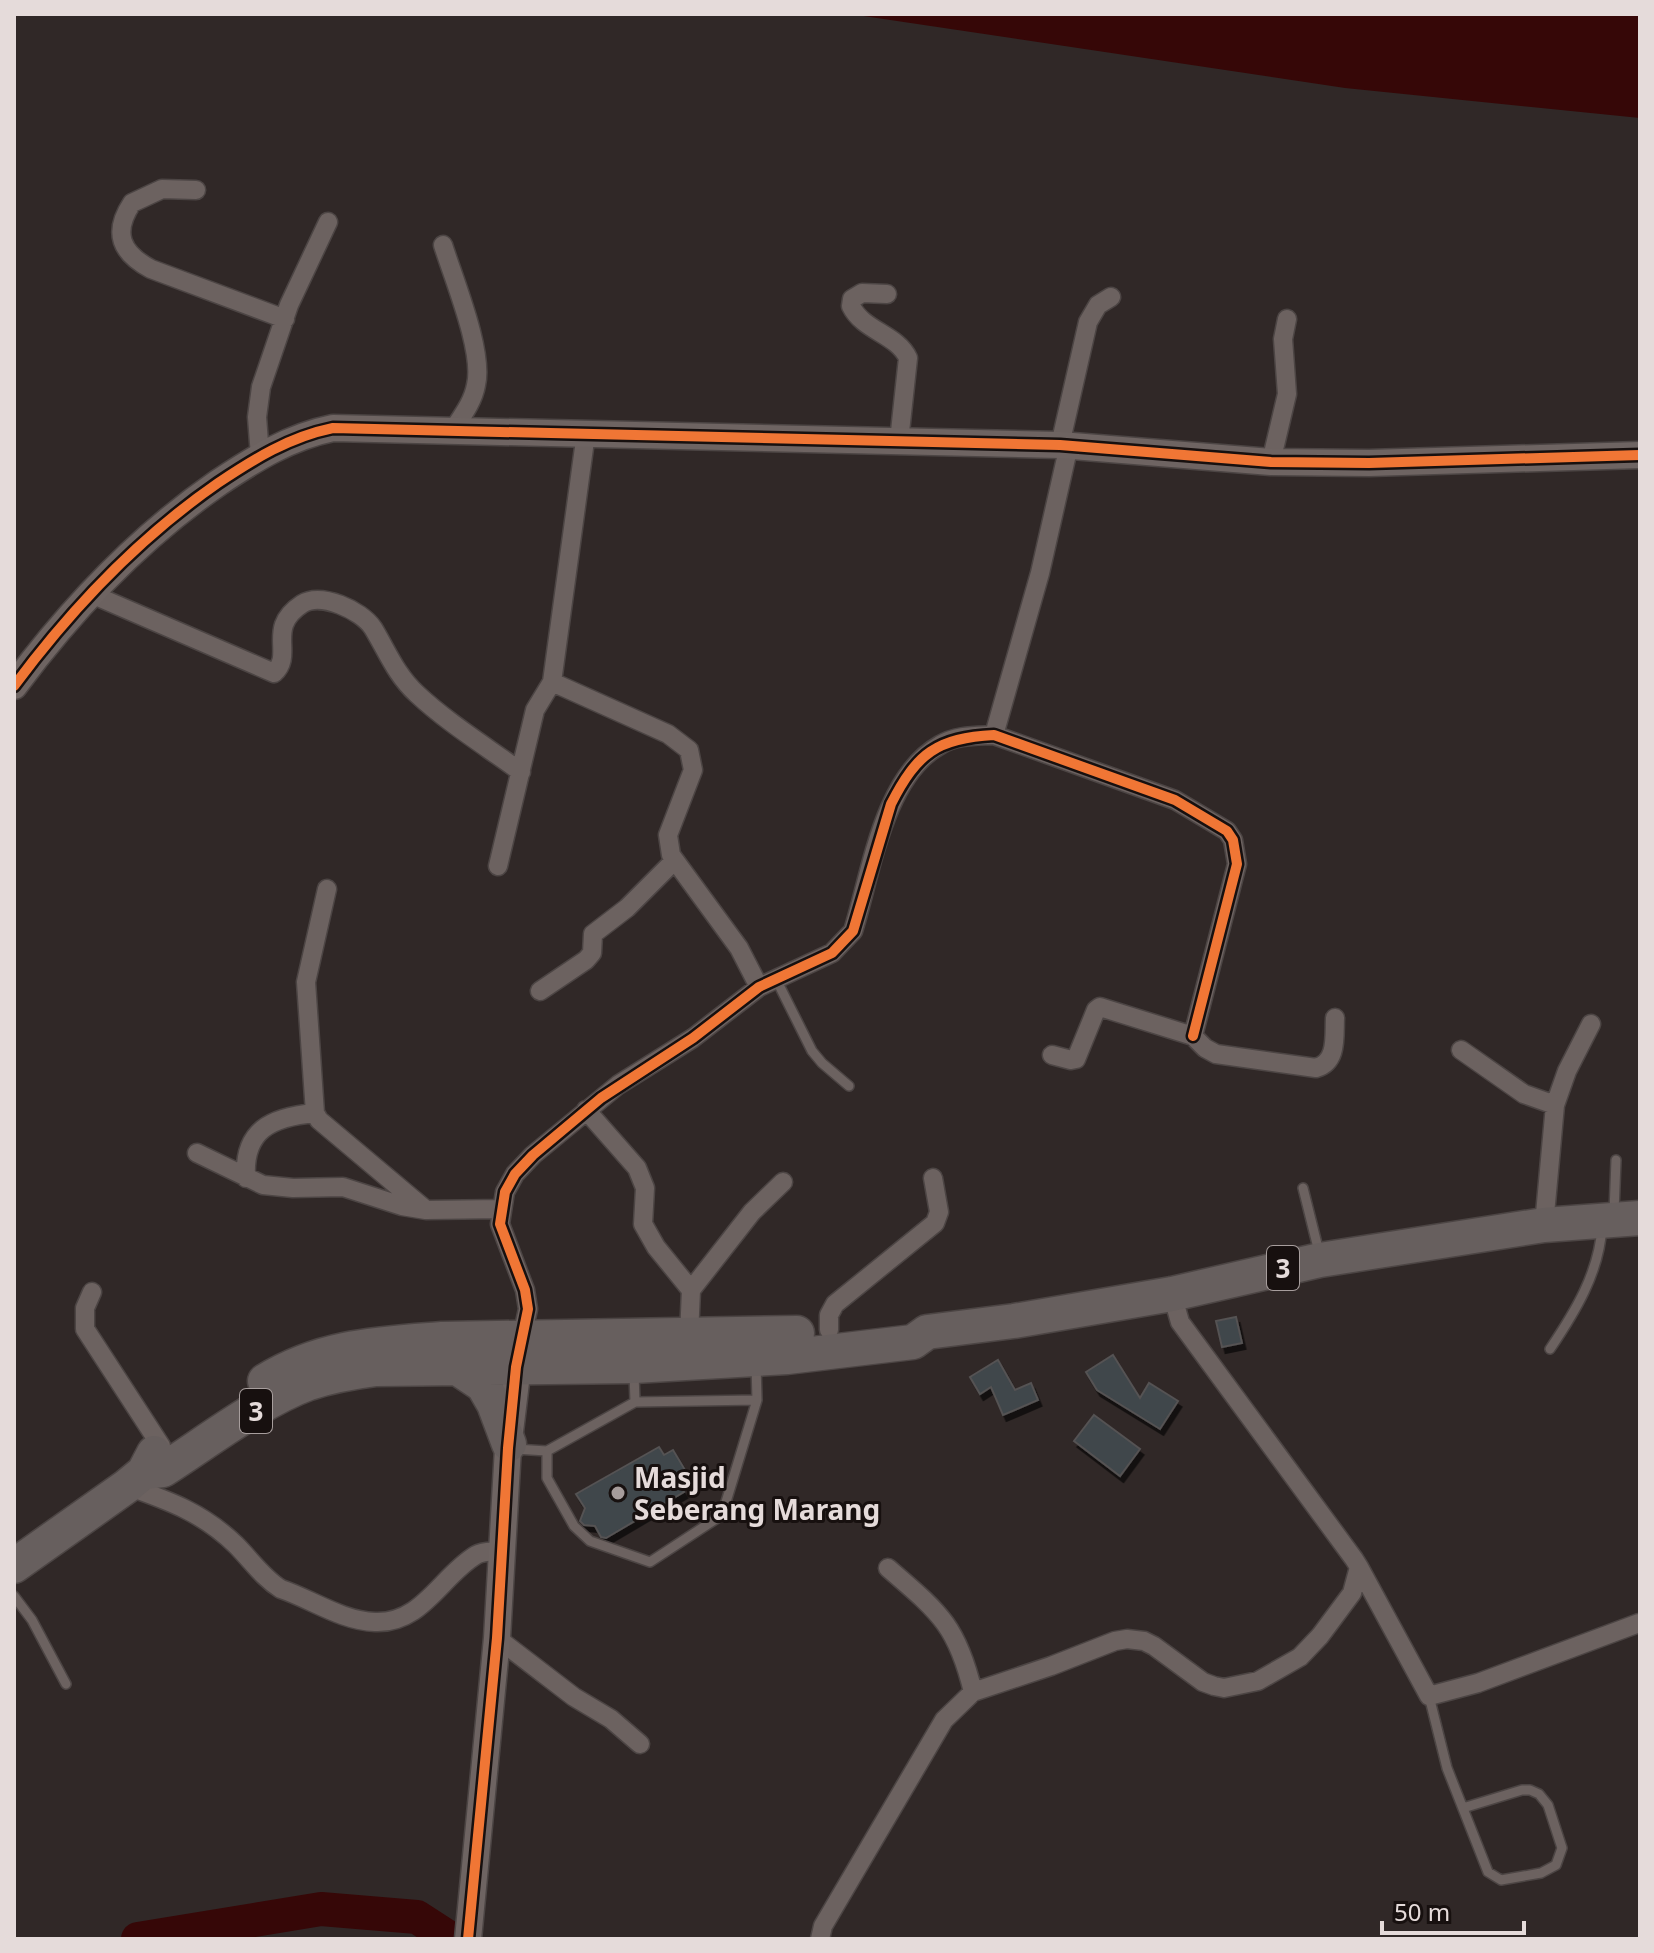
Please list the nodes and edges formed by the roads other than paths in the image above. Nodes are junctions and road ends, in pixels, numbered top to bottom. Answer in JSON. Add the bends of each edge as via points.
{"nodes":[{"id":1,"x":196,"y":190,"type":"dead end"},
{"id":2,"x":328,"y":222,"type":"dead end"},
{"id":3,"x":443,"y":245,"type":"dead end"},
{"id":4,"x":887,"y":294,"type":"dead end"},
{"id":5,"x":1111,"y":297,"type":"dead end"},
{"id":6,"x":285,"y":319,"type":"junction"},
{"id":7,"x":1287,"y":319,"type":"dead end"},
{"id":8,"x":473,"y":396,"type":"junction"},
{"id":9,"x":453,"y":430,"type":"junction"},
{"id":10,"x":484,"y":431,"type":"junction"},
{"id":11,"x":586,"y":433,"type":"junction"},
{"id":12,"x":899,"y":441,"type":"junction"},
{"id":13,"x":1064,"y":445,"type":"junction"},
{"id":14,"x":1640,"y":455,"type":"edge"},
{"id":15,"x":260,"y":456,"type":"junction"},
{"id":16,"x":1271,"y":462,"type":"junction"},
{"id":17,"x":89,"y":593,"type":"junction"},
{"id":18,"x":552,"y":682,"type":"junction"},
{"id":19,"x":14,"y":686,"type":"edge"},
{"id":20,"x":994,"y":735,"type":"junction"},
{"id":21,"x":521,"y":772,"type":"junction"},
{"id":22,"x":674,"y":861,"type":"junction"},
{"id":23,"x":498,"y":866,"type":"dead end"},
{"id":24,"x":327,"y":889,"type":"dead end"},
{"id":25,"x":768,"y":983,"type":"junction"},
{"id":26,"x":540,"y":991,"type":"dead end"},
{"id":27,"x":1335,"y":1018,"type":"dead end"},
{"id":28,"x":1591,"y":1024,"type":"dead end"},
{"id":29,"x":1193,"y":1036,"type":"junction"},
{"id":30,"x":1461,"y":1050,"type":"dead end"},
{"id":31,"x":1052,"y":1055,"type":"dead end"},
{"id":32,"x":849,"y":1086,"type":"dead end"},
{"id":33,"x":1555,"y":1105,"type":"junction"},
{"id":34,"x":586,"y":1110,"type":"junction"},
{"id":35,"x":315,"y":1113,"type":"junction"},
{"id":36,"x":197,"y":1153,"type":"dead end"},
{"id":37,"x":1616,"y":1160,"type":"dead end"},
{"id":38,"x":246,"y":1178,"type":"junction"},
{"id":39,"x":933,"y":1178,"type":"dead end"},
{"id":40,"x":783,"y":1182,"type":"dead end"},
{"id":41,"x":1303,"y":1188,"type":"dead end"},
{"id":42,"x":501,"y":1209,"type":"junction"},
{"id":43,"x":426,"y":1210,"type":"junction"},
{"id":44,"x":1619,"y":1219,"type":"edge"},
{"id":45,"x":1544,"y":1225,"type":"junction"},
{"id":46,"x":1320,"y":1260,"type":"junction"},
{"id":47,"x":691,"y":1290,"type":"junction"},
{"id":48,"x":92,"y":1292,"type":"dead end"},
{"id":49,"x":1172,"y":1294,"type":"junction"},
{"id":50,"x":829,"y":1330,"type":"junction"},
{"id":51,"x":927,"y":1332,"type":"junction"},
{"id":52,"x":689,"y":1336,"type":"junction"},
{"id":53,"x":1550,"y":1349,"type":"dead end"},
{"id":54,"x":519,"y":1352,"type":"junction"},
{"id":55,"x":755,"y":1358,"type":"junction"},
{"id":56,"x":634,"y":1366,"type":"junction"},
{"id":57,"x":456,"y":1367,"type":"junction"},
{"id":58,"x":757,"y":1400,"type":"junction"},
{"id":59,"x":635,"y":1402,"type":"junction"},
{"id":60,"x":508,"y":1446,"type":"junction"},
{"id":61,"x":547,"y":1451,"type":"junction"},
{"id":62,"x":144,"y":1468,"type":"junction"},
{"id":63,"x":500,"y":1551,"type":"junction"},
{"id":64,"x":1356,"y":1563,"type":"junction"},
{"id":65,"x":14,"y":1566,"type":"edge"},
{"id":66,"x":888,"y":1568,"type":"dead end"},
{"id":67,"x":14,"y":1596,"type":"edge"},
{"id":68,"x":1639,"y":1623,"type":"edge"},
{"id":69,"x":497,"y":1638,"type":"junction"},
{"id":70,"x":66,"y":1684,"type":"dead end"},
{"id":71,"x":973,"y":1692,"type":"junction"},
{"id":72,"x":1429,"y":1696,"type":"junction"},
{"id":73,"x":640,"y":1744,"type":"dead end"},
{"id":74,"x":1463,"y":1808,"type":"junction"},
{"id":75,"x":468,"y":1939,"type":"edge"},
{"id":76,"x":820,"y":1939,"type":"edge"}],
"edges":[{"from":1,"to":6,"type":"street","via":[[162,189],[132,203],[121,224],[126,251],[151,269]]},
{"from":2,"to":6,"type":"street"},
{"from":3,"to":8,"type":"street","via":[[477,358]]},
{"from":4,"to":12,"type":"street","via":[[862,293],[851,306],[858,318],[908,358]]},
{"from":5,"to":13,"type":"street","via":[[1098,305],[1088,322]]},
{"from":6,"to":15,"type":"street","via":[[257,406]]},
{"from":7,"to":16,"type":"street","via":[[1287,394]]},
{"from":8,"to":9,"type":"street"},
{"from":8,"to":10,"type":"street"},
{"from":9,"to":10,"type":"street"},
{"from":9,"to":15,"type":"street","via":[[333,428]]},
{"from":10,"to":11,"type":"street"},
{"from":11,"to":12,"type":"street"},
{"from":11,"to":18,"type":"street"},
{"from":12,"to":13,"type":"street"},
{"from":13,"to":16,"type":"street"},
{"from":13,"to":20,"type":"street","via":[[1048,543]]},
{"from":14,"to":16,"type":"street"},
{"from":15,"to":17,"type":"street","via":[[156,530]]},
{"from":17,"to":19,"type":"street"},
{"from":17,"to":21,"type":"street","via":[[274,673],[281,664],[285,619],[307,601],[328,600],[372,628],[388,659],[415,692]]},
{"from":18,"to":21,"type":"street","via":[[535,710]]},
{"from":18,"to":22,"type":"street","via":[[668,734],[689,750],[693,770],[668,835]]},
{"from":20,"to":25,"type":"street","via":[[941,743],[914,768],[891,804],[853,931],[832,953]]},
{"from":20,"to":29,"type":"street","via":[[1175,800],[1218,824],[1233,840],[1237,864]]},
{"from":21,"to":23,"type":"street"},
{"from":22,"to":25,"type":"street"},
{"from":22,"to":26,"type":"street","via":[[593,934],[586,960]]},
{"from":24,"to":35,"type":"street","via":[[306,982]]},
{"from":25,"to":32,"type":"lane","via":[[812,1051]]},
{"from":25,"to":34,"type":"street"},
{"from":27,"to":29,"type":"street","via":[[1331,1056],[1316,1068],[1216,1054]]},
{"from":28,"to":33,"type":"street"},
{"from":29,"to":31,"type":"street","via":[[1100,1007],[1076,1059]]},
{"from":30,"to":33,"type":"street","via":[[1524,1094]]},
{"from":33,"to":45,"type":"street"},
{"from":34,"to":42,"type":"street","via":[[515,1174]]},
{"from":34,"to":47,"type":"street","via":[[637,1168],[645,1188],[643,1224]]},
{"from":35,"to":38,"type":"street","via":[[280,1119],[262,1130],[246,1152]]},
{"from":35,"to":43,"type":"street"},
{"from":36,"to":38,"type":"street"},
{"from":37,"to":44,"type":"lane"},
{"from":38,"to":43,"type":"street","via":[[293,1188],[343,1187]]},
{"from":39,"to":50,"type":"street","via":[[939,1212],[935,1223],[835,1304]]},
{"from":40,"to":47,"type":"street","via":[[752,1212]]},
{"from":41,"to":46,"type":"lane"},
{"from":42,"to":43,"type":"street"},
{"from":42,"to":54,"type":"street","via":[[500,1224],[528,1309]]},
{"from":44,"to":45,"type":"highway","number":"3"},
{"from":44,"to":53,"type":"lane","via":[[1601,1242],[1585,1292]]},
{"from":45,"to":46,"type":"highway","number":"3"},
{"from":46,"to":49,"type":"highway","number":"3"},
{"from":47,"to":52,"type":"street"},
{"from":48,"to":62,"type":"street","via":[[85,1329]]},
{"from":49,"to":51,"type":"highway","number":"3"},
{"from":49,"to":64,"type":"street","via":[[1180,1322]]},
{"from":50,"to":51,"type":"highway","number":"3","via":[[914,1325]]},
{"from":50,"to":52,"type":"highway","number":"3"},
{"from":51,"to":55,"type":"highway","number":"3","via":[[913,1342]]},
{"from":52,"to":54,"type":"highway","number":"3"},
{"from":54,"to":56,"type":"highway","number":"3"},
{"from":54,"to":57,"type":"highway","number":"3"},
{"from":54,"to":60,"type":"street"},
{"from":54,"to":62,"type":"highway","number":"3","via":[[442,1339],[317,1355],[289,1366]]},
{"from":55,"to":56,"type":"highway","number":"3"},
{"from":55,"to":58,"type":"lane"},
{"from":56,"to":59,"type":"lane"},
{"from":57,"to":60,"type":"highway","via":[[483,1385]]},
{"from":57,"to":62,"type":"highway","number":"3","via":[[376,1369],[306,1384],[163,1470]]},
{"from":58,"to":59,"type":"lane"},
{"from":58,"to":61,"type":"lane","via":[[722,1515],[650,1562],[590,1541],[574,1526],[547,1478]]},
{"from":59,"to":61,"type":"lane"},
{"from":60,"to":61,"type":"lane"},
{"from":60,"to":63,"type":"street"},
{"from":62,"to":63,"type":"street","via":[[179,1504],[235,1544],[271,1583],[357,1619],[402,1617],[424,1604],[479,1553]]},
{"from":62,"to":65,"type":"highway","number":"3"},
{"from":63,"to":69,"type":"street"},
{"from":64,"to":71,"type":"street","via":[[1352,1593],[1320,1636],[1300,1657],[1258,1681],[1214,1686],[1154,1646],[1127,1639]]},
{"from":64,"to":72,"type":"street"},
{"from":66,"to":71,"type":"street","via":[[948,1626],[965,1657]]},
{"from":67,"to":70,"type":"lane"},
{"from":68,"to":72,"type":"street"},
{"from":69,"to":73,"type":"street"},
{"from":69,"to":75,"type":"street"},
{"from":71,"to":76,"type":"street","via":[[944,1720]]},
{"from":72,"to":74,"type":"lane"},
{"from":74,"to":74,"type":"lane","via":[[1493,1877],[1541,1873],[1556,1865],[1562,1848],[1539,1794],[1522,1790]]}]}
